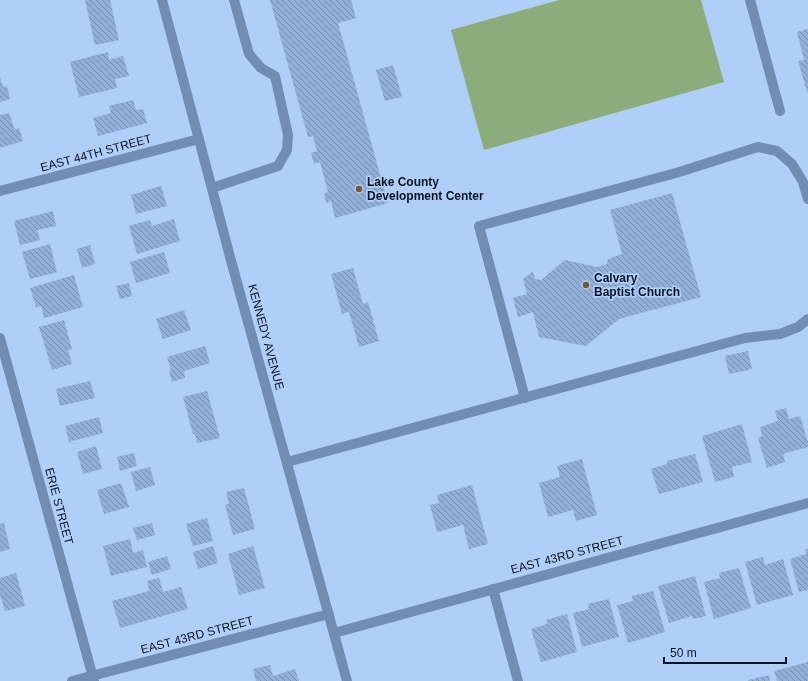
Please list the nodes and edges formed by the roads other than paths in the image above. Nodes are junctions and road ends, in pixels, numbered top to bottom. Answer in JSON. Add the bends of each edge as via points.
{"nodes":[{"id":1,"x":162,"y":0,"type":"edge"},
{"id":2,"x":234,"y":0,"type":"edge"},
{"id":3,"x":750,"y":0,"type":"edge"},
{"id":4,"x":780,"y":111,"type":"dead end"},
{"id":5,"x":199,"y":139,"type":"junction"},
{"id":6,"x":212,"y":188,"type":"junction"},
{"id":7,"x":0,"y":191,"type":"edge"},
{"id":8,"x":808,"y":199,"type":"edge"},
{"id":9,"x":808,"y":319,"type":"edge"},
{"id":10,"x":0,"y":338,"type":"edge"},
{"id":11,"x":525,"y":398,"type":"junction"},
{"id":12,"x":287,"y":462,"type":"junction"},
{"id":13,"x":808,"y":503,"type":"edge"},
{"id":14,"x":493,"y":589,"type":"junction"},
{"id":15,"x":329,"y":614,"type":"junction"},
{"id":16,"x":334,"y":633,"type":"junction"},
{"id":17,"x":93,"y":678,"type":"edge"},
{"id":18,"x":72,"y":681,"type":"edge"},
{"id":19,"x":347,"y":681,"type":"edge"},
{"id":20,"x":518,"y":681,"type":"edge"}],
"edges":[{"from":1,"to":5,"type":"street","name":"KENNEDY AVENUE"},
{"from":2,"to":6,"type":"street","via":[[249,54],[261,68],[275,76],[288,135],[287,150],[278,166]]},
{"from":3,"to":4,"type":"street"},
{"from":5,"to":6,"type":"street","name":"KENNEDY AVENUE"},
{"from":5,"to":7,"type":"street","name":"EAST 44TH STREET"},
{"from":6,"to":12,"type":"street","name":"KENNEDY AVENUE"},
{"from":8,"to":11,"type":"street","via":[[803,182],[792,164],[777,151],[758,147],[676,173],[479,226]]},
{"from":9,"to":11,"type":"street","via":[[798,327],[780,334],[745,338]]},
{"from":10,"to":17,"type":"street","name":"ERIE STREET"},
{"from":11,"to":12,"type":"street"},
{"from":12,"to":15,"type":"street","name":"KENNEDY AVENUE"},
{"from":13,"to":14,"type":"street","name":"EAST 43RD STREET"},
{"from":14,"to":16,"type":"street","name":"EAST 43RD STREET"},
{"from":14,"to":20,"type":"street"},
{"from":15,"to":16,"type":"street","name":"KENNEDY AVENUE"},
{"from":15,"to":17,"type":"street","name":"EAST 43RD STREET"},
{"from":16,"to":19,"type":"street","name":"KENNEDY AVENUE"},
{"from":17,"to":18,"type":"street","name":"EAST 43RD STREET"}]}
